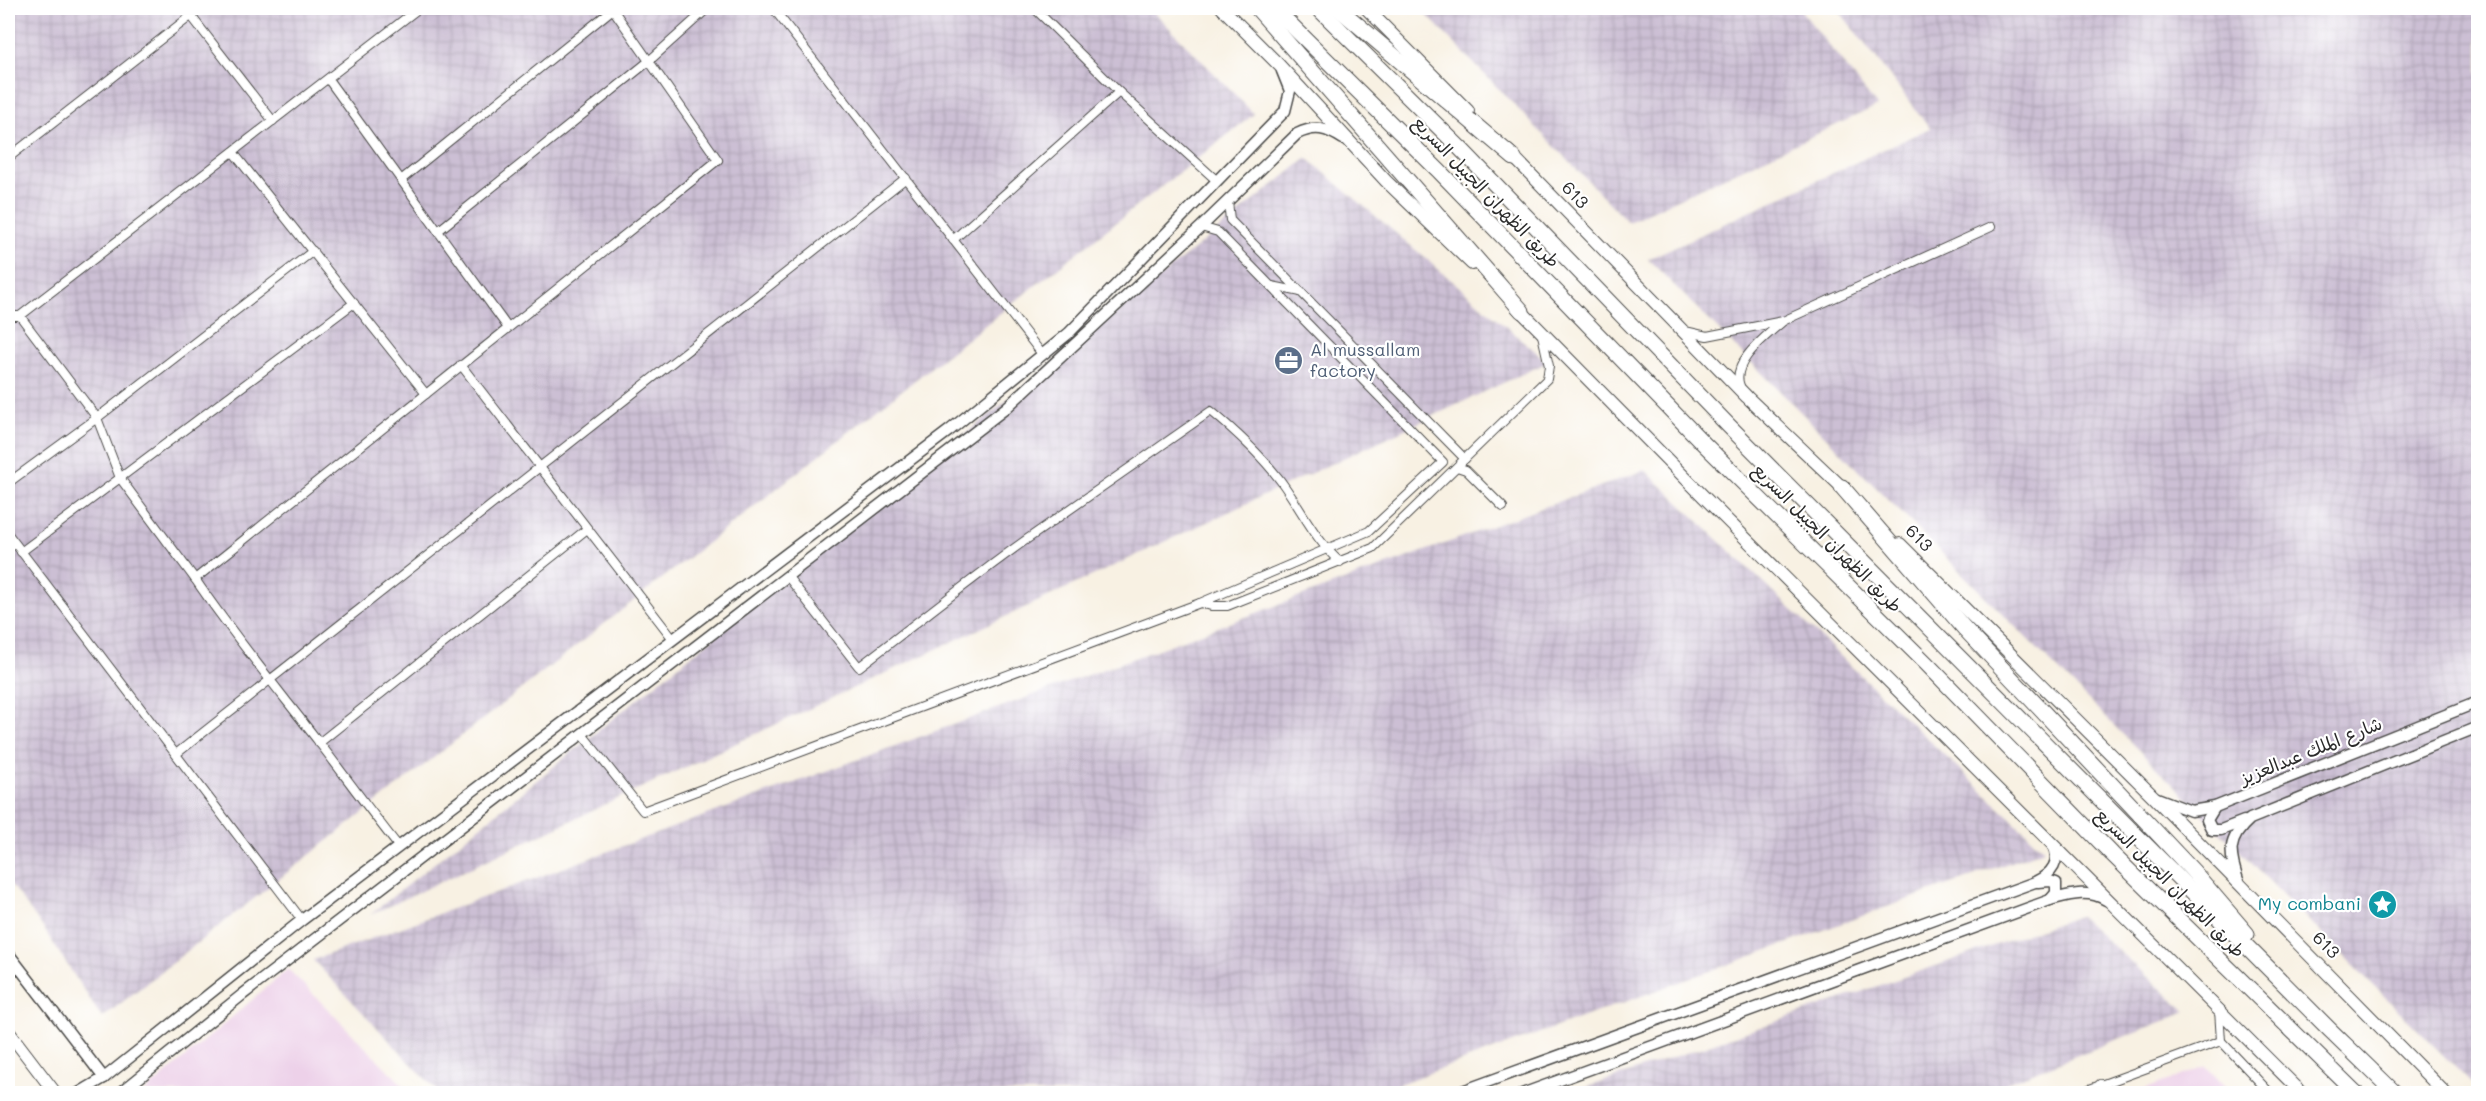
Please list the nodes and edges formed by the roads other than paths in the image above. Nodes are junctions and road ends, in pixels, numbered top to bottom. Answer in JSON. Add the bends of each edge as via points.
{"nodes":[{"id":1,"x":185,"y":8,"type":"edge"},
{"id":2,"x":201,"y":8,"type":"edge"},
{"id":3,"x":419,"y":8,"type":"edge"},
{"id":4,"x":708,"y":8,"type":"edge"},
{"id":5,"x":773,"y":8,"type":"edge"},
{"id":6,"x":1034,"y":8,"type":"edge"},
{"id":7,"x":1222,"y":8,"type":"edge"},
{"id":8,"x":1257,"y":8,"type":"edge"},
{"id":9,"x":1274,"y":8,"type":"edge"},
{"id":10,"x":1318,"y":8,"type":"edge"},
{"id":11,"x":1338,"y":8,"type":"edge"},
{"id":12,"x":1366,"y":8,"type":"edge"},
{"id":13,"x":615,"y":9,"type":"edge"},
{"id":14,"x":191,"y":15,"type":"junction"},
{"id":15,"x":649,"y":61,"type":"junction"},
{"id":16,"x":1279,"y":65,"type":"junction"},
{"id":17,"x":328,"y":78,"type":"junction"},
{"id":18,"x":1119,"y":92,"type":"junction"},
{"id":19,"x":273,"y":121,"type":"junction"},
{"id":20,"x":1354,"y":147,"type":"junction"},
{"id":21,"x":233,"y":152,"type":"junction"},
{"id":22,"x":8,"y":158,"type":"edge"},
{"id":23,"x":1514,"y":158,"type":"junction"},
{"id":24,"x":906,"y":178,"type":"junction"},
{"id":25,"x":401,"y":180,"type":"junction"},
{"id":26,"x":1216,"y":180,"type":"junction"},
{"id":27,"x":1228,"y":201,"type":"junction"},
{"id":28,"x":1201,"y":227,"type":"junction"},
{"id":29,"x":1991,"y":227,"type":"dead end"},
{"id":30,"x":438,"y":231,"type":"junction"},
{"id":31,"x":953,"y":240,"type":"junction"},
{"id":32,"x":313,"y":252,"type":"junction"},
{"id":33,"x":1274,"y":289,"type":"junction"},
{"id":34,"x":1301,"y":292,"type":"junction"},
{"id":35,"x":354,"y":303,"type":"junction"},
{"id":36,"x":1522,"y":311,"type":"junction"},
{"id":37,"x":8,"y":316,"type":"edge"},
{"id":38,"x":20,"y":316,"type":"junction"},
{"id":39,"x":1783,"y":321,"type":"junction"},
{"id":40,"x":1677,"y":327,"type":"junction"},
{"id":41,"x":508,"y":328,"type":"junction"},
{"id":42,"x":1542,"y":334,"type":"junction"},
{"id":43,"x":1042,"y":354,"type":"junction"},
{"id":44,"x":462,"y":365,"type":"junction"},
{"id":45,"x":426,"y":394,"type":"junction"},
{"id":46,"x":1747,"y":397,"type":"junction"},
{"id":47,"x":97,"y":418,"type":"junction"},
{"id":48,"x":1465,"y":459,"type":"junction"},
{"id":49,"x":1443,"y":462,"type":"junction"},
{"id":50,"x":541,"y":468,"type":"junction"},
{"id":51,"x":1455,"y":469,"type":"junction"},
{"id":52,"x":120,"y":477,"type":"junction"},
{"id":53,"x":8,"y":483,"type":"edge"},
{"id":54,"x":1842,"y":487,"type":"junction"},
{"id":55,"x":1503,"y":507,"type":"dead end"},
{"id":56,"x":587,"y":529,"type":"junction"},
{"id":57,"x":8,"y":534,"type":"edge"},
{"id":58,"x":1326,"y":549,"type":"junction"},
{"id":59,"x":21,"y":552,"type":"junction"},
{"id":60,"x":1340,"y":562,"type":"junction"},
{"id":61,"x":788,"y":577,"type":"junction"},
{"id":62,"x":195,"y":579,"type":"junction"},
{"id":63,"x":1200,"y":603,"type":"junction"},
{"id":64,"x":673,"y":639,"type":"junction"},
{"id":65,"x":270,"y":680,"type":"junction"},
{"id":66,"x":2478,"y":702,"type":"edge"},
{"id":67,"x":2478,"y":727,"type":"edge"},
{"id":68,"x":582,"y":734,"type":"junction"},
{"id":69,"x":319,"y":743,"type":"junction"},
{"id":70,"x":176,"y":754,"type":"junction"},
{"id":71,"x":2154,"y":797,"type":"junction"},
{"id":72,"x":2215,"y":807,"type":"junction"},
{"id":73,"x":2250,"y":819,"type":"junction"},
{"id":74,"x":2049,"y":838,"type":"junction"},
{"id":75,"x":399,"y":847,"type":"junction"},
{"id":76,"x":2035,"y":882,"type":"junction"},
{"id":77,"x":2240,"y":886,"type":"junction"},
{"id":78,"x":2050,"y":900,"type":"junction"},
{"id":79,"x":2117,"y":907,"type":"junction"},
{"id":80,"x":302,"y":920,"type":"junction"},
{"id":81,"x":8,"y":953,"type":"edge"},
{"id":82,"x":2219,"y":1010,"type":"junction"},
{"id":83,"x":2330,"y":1030,"type":"junction"},
{"id":84,"x":8,"y":1031,"type":"edge"},
{"id":85,"x":2221,"y":1041,"type":"junction"},
{"id":86,"x":104,"y":1078,"type":"junction"},
{"id":87,"x":2100,"y":1084,"type":"junction"},
{"id":88,"x":56,"y":1094,"type":"edge"},
{"id":89,"x":77,"y":1094,"type":"edge"},
{"id":90,"x":119,"y":1094,"type":"edge"},
{"id":91,"x":1454,"y":1094,"type":"edge"},
{"id":92,"x":1522,"y":1094,"type":"edge"},
{"id":93,"x":2076,"y":1094,"type":"edge"},
{"id":94,"x":2110,"y":1094,"type":"edge"},
{"id":95,"x":2271,"y":1094,"type":"edge"},
{"id":96,"x":2303,"y":1094,"type":"edge"},
{"id":97,"x":2356,"y":1094,"type":"edge"},
{"id":98,"x":2396,"y":1094,"type":"edge"},
{"id":99,"x":2446,"y":1094,"type":"edge"}],
"edges":[{"from":1,"to":14,"type":"street"},
{"from":2,"to":14,"type":"street"},
{"from":3,"to":17,"type":"street"},
{"from":4,"to":15,"type":"street"},
{"from":5,"to":24,"type":"street"},
{"from":6,"to":18,"type":"street"},
{"from":7,"to":16,"type":"main road"},
{"from":8,"to":36,"type":"highway"},
{"from":9,"to":97,"type":"highway","name":"طريق الظهران الجبيل السريع","via":[[2112,854]]},
{"from":10,"to":83,"type":"highway","name":"طريق الظهران الجبيل السريع"},
{"from":11,"to":23,"type":"highway"},
{"from":12,"to":23,"type":"main road","name":"613"},
{"from":13,"to":15,"type":"street"},
{"from":13,"to":25,"type":"street"},
{"from":14,"to":19,"type":"street"},
{"from":14,"to":22,"type":"street"},
{"from":15,"to":30,"type":"street"},
{"from":15,"to":41,"type":"street","via":[[718,160]]},
{"from":16,"to":20,"type":"main road"},
{"from":16,"to":26,"type":"street","via":[[1290,90],[1285,111]]},
{"from":17,"to":19,"type":"street"},
{"from":17,"to":25,"type":"street"},
{"from":18,"to":26,"type":"street"},
{"from":18,"to":31,"type":"street"},
{"from":19,"to":21,"type":"street"},
{"from":20,"to":27,"type":"street","via":[[1332,131],[1320,128],[1297,134]]},
{"from":20,"to":36,"type":"main road"},
{"from":21,"to":32,"type":"street"},
{"from":21,"to":38,"type":"street"},
{"from":23,"to":40,"type":"main road","name":"613"},
{"from":24,"to":31,"type":"street"},
{"from":24,"to":50,"type":"street"},
{"from":25,"to":30,"type":"street"},
{"from":26,"to":43,"type":"street","via":[[1069,333]]},
{"from":27,"to":28,"type":"street"},
{"from":27,"to":34,"type":"street","via":[[1230,220]]},
{"from":28,"to":33,"type":"street","via":[[1218,232]]},
{"from":28,"to":61,"type":"street","via":[[1006,408]]},
{"from":29,"to":39,"type":"street"},
{"from":30,"to":41,"type":"street"},
{"from":31,"to":43,"type":"street"},
{"from":32,"to":35,"type":"street"},
{"from":32,"to":47,"type":"street"},
{"from":33,"to":34,"type":"street"},
{"from":33,"to":49,"type":"street"},
{"from":34,"to":48,"type":"street"},
{"from":35,"to":45,"type":"street"},
{"from":35,"to":52,"type":"street"},
{"from":36,"to":42,"type":"main road"},
{"from":37,"to":38,"type":"street"},
{"from":38,"to":47,"type":"street"},
{"from":39,"to":40,"type":"street","via":[[1707,336]]},
{"from":39,"to":46,"type":"street","via":[[1741,363],[1737,378]]},
{"from":40,"to":46,"type":"main road","name":"613"},
{"from":41,"to":44,"type":"street"},
{"from":42,"to":48,"type":"street","via":[[1550,366],[1546,379]]},
{"from":42,"to":74,"type":"main road"},
{"from":43,"to":64,"type":"street","via":[[950,430]]},
{"from":44,"to":45,"type":"street"},
{"from":44,"to":50,"type":"street"},
{"from":45,"to":62,"type":"street"},
{"from":46,"to":54,"type":"main road","name":"613"},
{"from":47,"to":52,"type":"street"},
{"from":47,"to":53,"type":"street"},
{"from":48,"to":51,"type":"street"},
{"from":49,"to":51,"type":"street"},
{"from":49,"to":58,"type":"street","via":[[1369,531]]},
{"from":50,"to":56,"type":"street"},
{"from":50,"to":65,"type":"street"},
{"from":51,"to":55,"type":"street","via":[[1466,470]]},
{"from":51,"to":60,"type":"street","via":[[1373,548]]},
{"from":52,"to":59,"type":"street"},
{"from":52,"to":62,"type":"street"},
{"from":54,"to":71,"type":"main road","name":"613"},
{"from":54,"to":83,"type":"highway","via":[[1964,628],[2193,871]]},
{"from":56,"to":64,"type":"street"},
{"from":56,"to":69,"type":"street"},
{"from":57,"to":59,"type":"street"},
{"from":58,"to":60,"type":"street"},
{"from":58,"to":61,"type":"street","via":[[1279,479],[1211,411],[1022,543],[859,667]]},
{"from":58,"to":63,"type":"street"},
{"from":59,"to":70,"type":"street"},
{"from":60,"to":63,"type":"street","via":[[1227,606]]},
{"from":61,"to":68,"type":"street"},
{"from":62,"to":65,"type":"street"},
{"from":63,"to":68,"type":"street","via":[[643,811]]},
{"from":64,"to":75,"type":"street"},
{"from":65,"to":69,"type":"street"},
{"from":65,"to":70,"type":"street"},
{"from":66,"to":72,"type":"street","name":"شارع الملك عبدالعزيز"},
{"from":67,"to":73,"type":"street"},
{"from":68,"to":90,"type":"street"},
{"from":69,"to":75,"type":"street"},
{"from":70,"to":80,"type":"street"},
{"from":71,"to":72,"type":"street","name":"شارع الملك عبدالعزيز","via":[[2191,811]]},
{"from":71,"to":77,"type":"main road","name":"613"},
{"from":72,"to":73,"type":"street","via":[[2207,820],[2212,830]]},
{"from":73,"to":77,"type":"street","via":[[2237,831],[2231,846]]},
{"from":74,"to":76,"type":"street","via":[[2055,850],[2055,864]]},
{"from":74,"to":79,"type":"main road"},
{"from":75,"to":80,"type":"street"},
{"from":76,"to":78,"type":"street","via":[[2047,880],[2056,884]]},
{"from":76,"to":91,"type":"street"},
{"from":77,"to":99,"type":"main road","name":"613"},
{"from":78,"to":79,"type":"street","via":[[2085,893],[2098,895]]},
{"from":78,"to":92,"type":"street"},
{"from":79,"to":82,"type":"main road"},
{"from":80,"to":86,"type":"street"},
{"from":81,"to":86,"type":"street"},
{"from":82,"to":85,"type":"street"},
{"from":82,"to":96,"type":"main road"},
{"from":83,"to":98,"type":"highway","name":"طريق الظهران الجبيل السريع"},
{"from":84,"to":88,"type":"main road"},
{"from":85,"to":87,"type":"street"},
{"from":85,"to":95,"type":"street"},
{"from":86,"to":89,"type":"street"},
{"from":87,"to":93,"type":"street"},
{"from":87,"to":94,"type":"street"}]}
